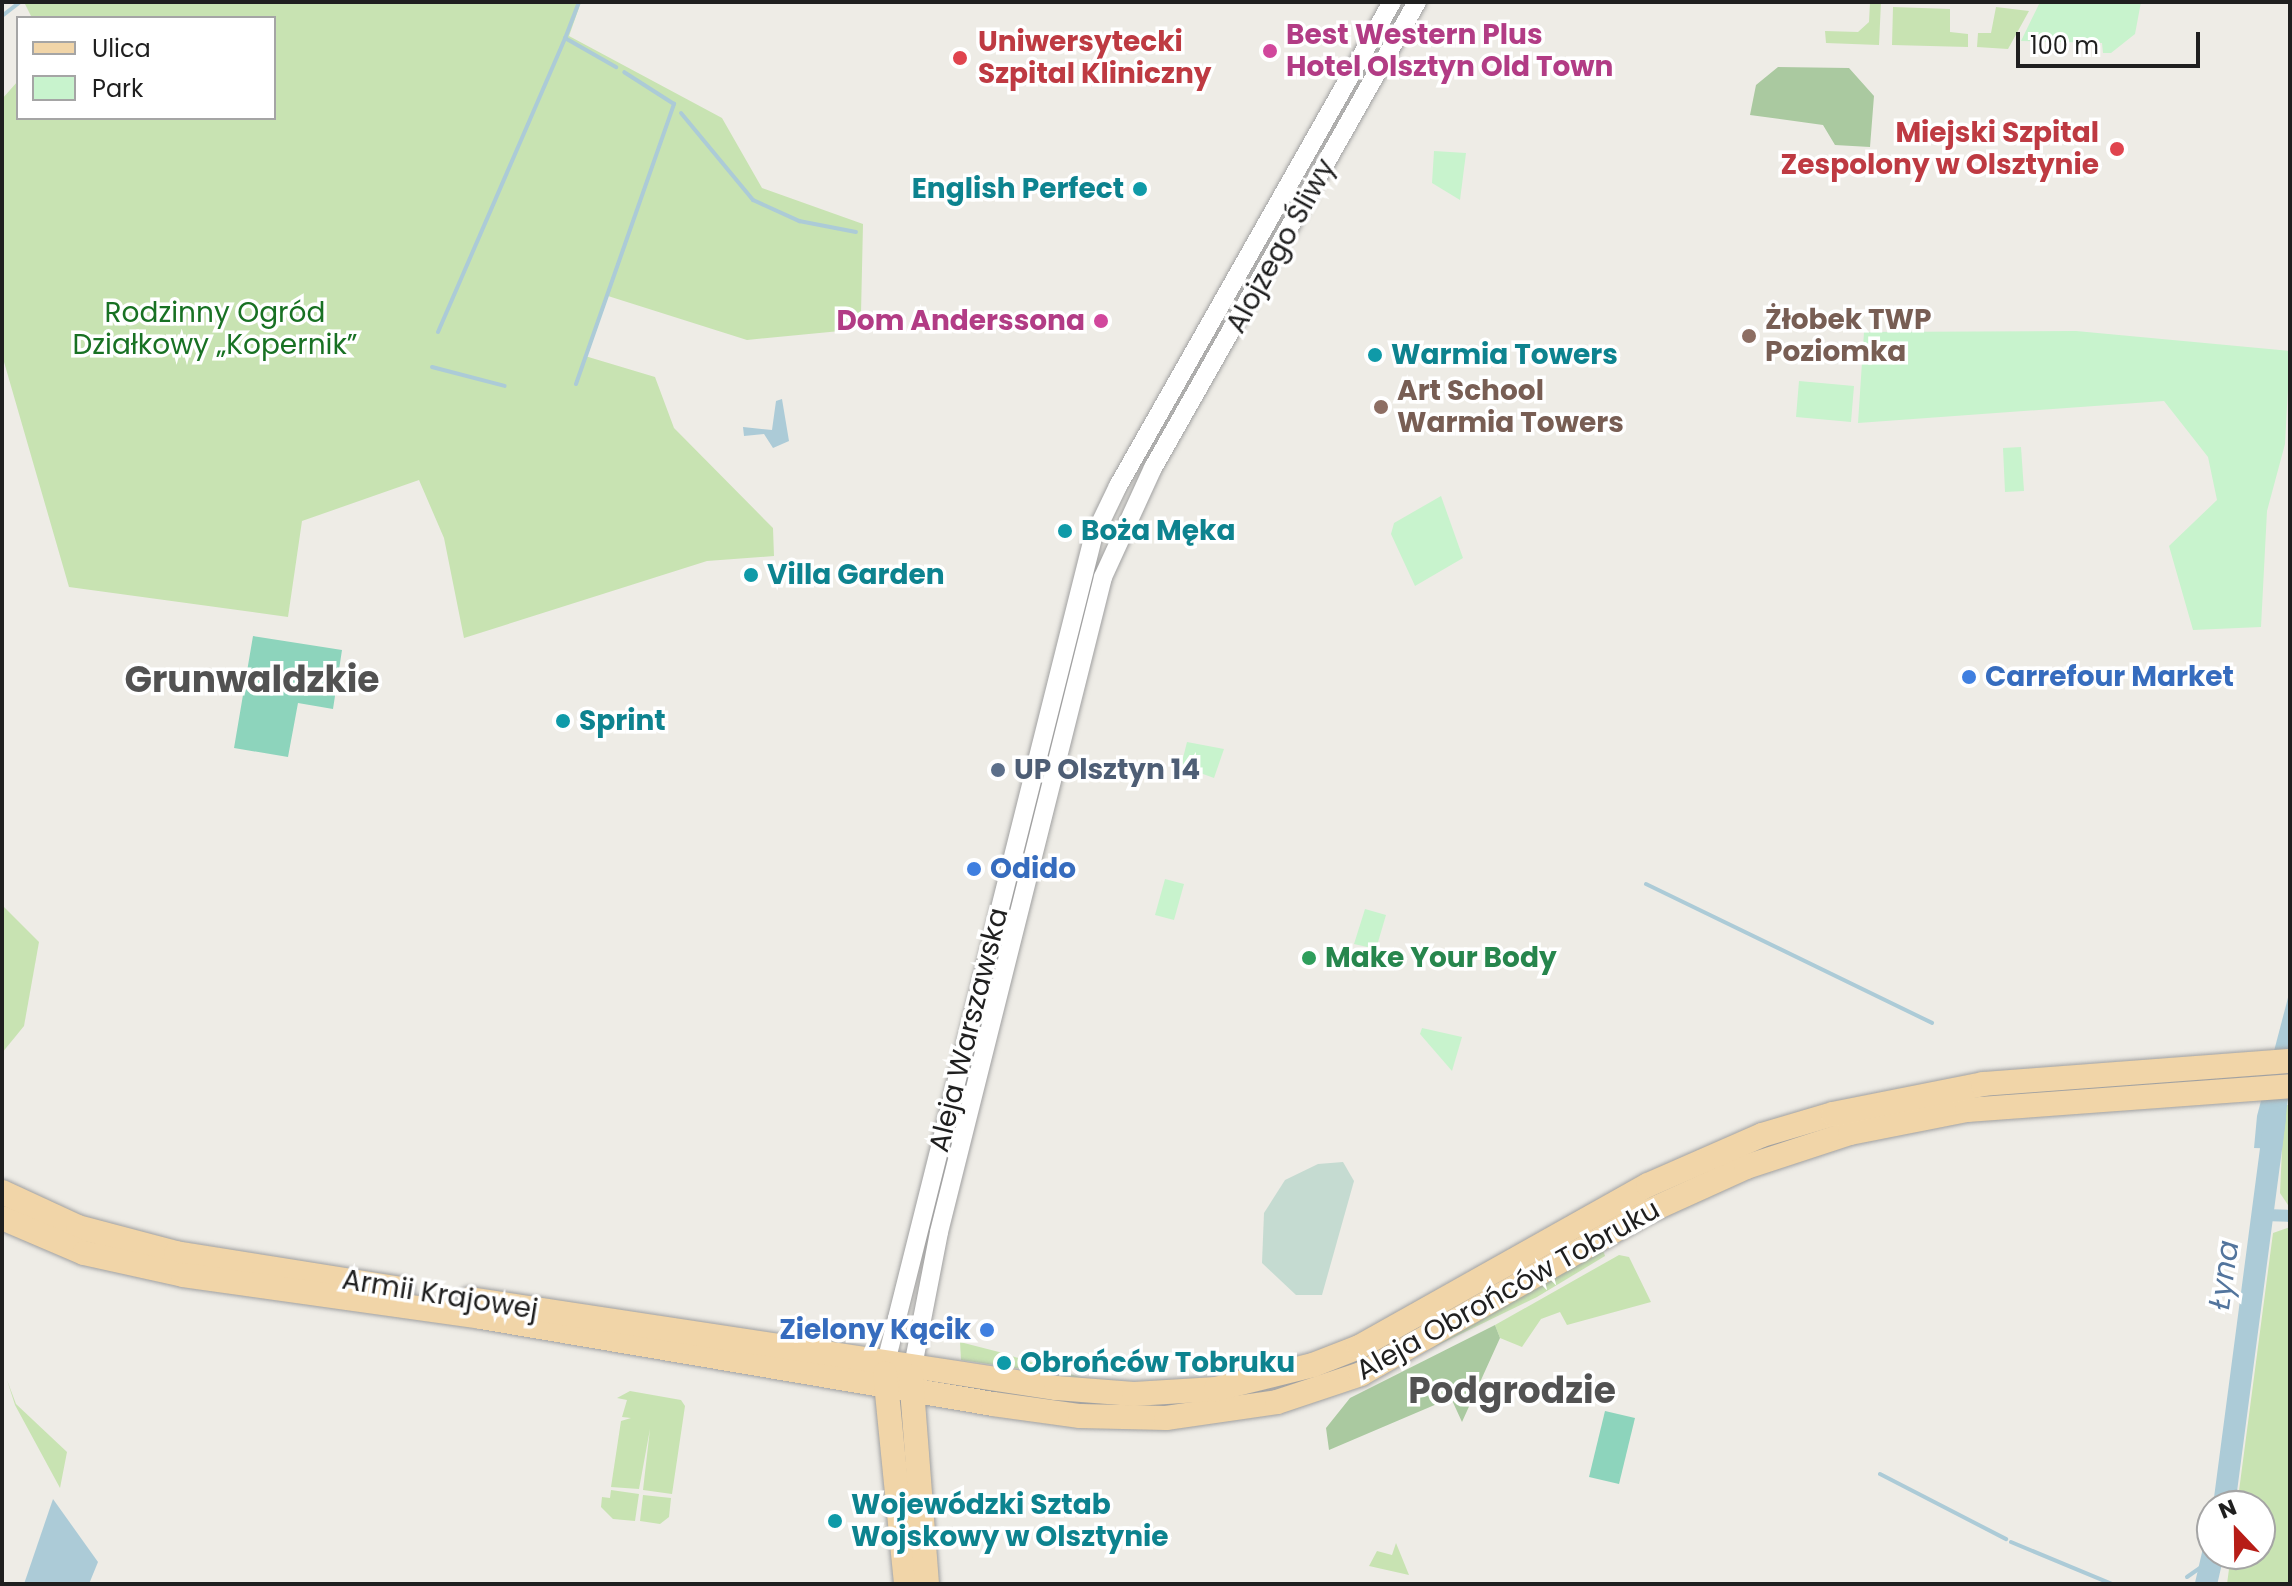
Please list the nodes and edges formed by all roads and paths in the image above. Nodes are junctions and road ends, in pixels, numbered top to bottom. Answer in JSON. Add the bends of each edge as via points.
{"nodes":[{"id":1,"x":1392,"y":2,"type":"edge"},
{"id":2,"x":1417,"y":2,"type":"edge"},
{"id":3,"x":1118,"y":486,"type":"joint"},
{"id":4,"x":1142,"y":489,"type":"joint"},
{"id":5,"x":2290,"y":1061,"type":"edge"},
{"id":6,"x":2290,"y":1086,"type":"edge"},
{"id":7,"x":2,"y":1192,"type":"edge"},
{"id":8,"x":2,"y":1218,"type":"edge"},
{"id":9,"x":67,"y":1222,"type":"junction"},
{"id":10,"x":58,"y":1244,"type":"junction"},
{"id":11,"x":886,"y":1362,"type":"junction"},
{"id":12,"x":913,"y":1366,"type":"junction"},
{"id":13,"x":884,"y":1388,"type":"junction"},
{"id":14,"x":910,"y":1391,"type":"junction"},
{"id":15,"x":906,"y":1584,"type":"edge"},
{"id":16,"x":927,"y":1584,"type":"edge"}],
"edges":[{"from":1,"to":3,"type":"street","name":"Alojzego Śliwy"},
{"from":2,"to":4,"type":"street","name":"Alojzego Śliwy"},
{"from":3,"to":11,"type":"street","name":"Aleja Warszawska","via":[[1087,560]]},
{"from":4,"to":12,"type":"street","name":"Aleja Warszawska","via":[[1103,577],[939,1232]]},
{"from":5,"to":12,"type":"main road","name":"Aleja Obrońców Tobruku","via":[[1944,1089],[1879,1101],[1762,1135],[1627,1195],[1359,1347],[1254,1381],[1134,1394]]},
{"from":6,"to":14,"type":"main road","name":"Aleja Obrońców Tobruku","via":[[1967,1110],[1803,1147],[1647,1212],[1395,1358],[1277,1402],[1223,1413],[1126,1419]]},
{"from":7,"to":9,"type":"main road","name":"Armii Krajowej"},
{"from":8,"to":10,"type":"main road","name":"Armii Krajowej"},
{"from":9,"to":10,"type":"main road"},
{"from":9,"to":11,"type":"main road","name":"Armii Krajowej","via":[[228,1263]]},
{"from":10,"to":13,"type":"main road","name":"Armii Krajowej","via":[[183,1275],[481,1317]]},
{"from":11,"to":12,"type":"main road","name":"Aleja Obrońców Tobruku"},
{"from":11,"to":13,"type":"main road","name":"Aleja Warszawska"},
{"from":12,"to":14,"type":"main road","name":"Aleja Warszawska"},
{"from":13,"to":14,"type":"main road","name":"Aleja Obrońców Tobruku"},
{"from":13,"to":15,"type":"main road","name":"Aleja Warszawska"},
{"from":14,"to":16,"type":"main road","name":"Aleja Warszawska"}]}
